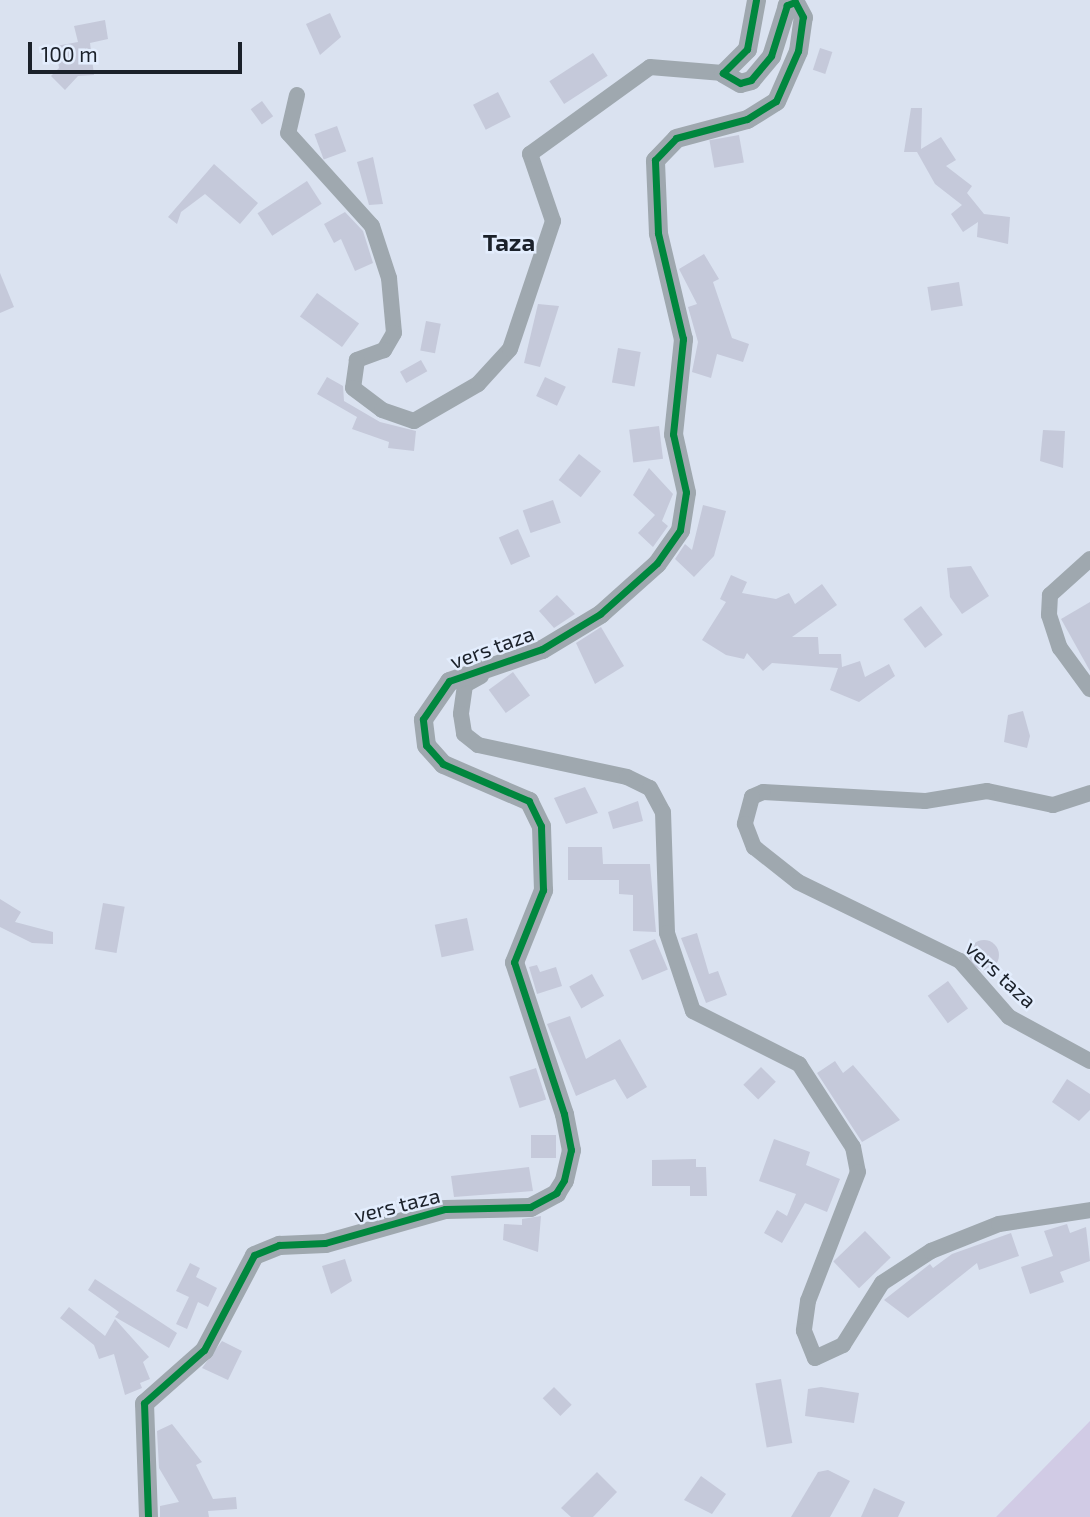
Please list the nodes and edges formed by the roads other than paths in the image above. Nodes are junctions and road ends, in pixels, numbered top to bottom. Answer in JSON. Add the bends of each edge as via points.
{"nodes":[{"id":1,"x":756,"y":0,"type":"edge"},
{"id":2,"x":723,"y":73,"type":"junction"},
{"id":3,"x":297,"y":95,"type":"dead end"},
{"id":4,"x":1090,"y":559,"type":"edge"},
{"id":5,"x":501,"y":664,"type":"junction"},
{"id":6,"x":1090,"y":688,"type":"edge"},
{"id":7,"x":1090,"y":793,"type":"edge"},
{"id":8,"x":1090,"y":1060,"type":"edge"},
{"id":9,"x":1090,"y":1210,"type":"edge"},
{"id":10,"x":148,"y":1517,"type":"edge"}],
"edges":[{"from":1,"to":2,"type":"street","via":[[747,49]]},
{"from":2,"to":3,"type":"street","via":[[650,67],[530,154],[553,221],[510,349],[478,384],[414,421],[382,410],[352,388],[357,360],[384,350],[394,333],[389,278],[372,226],[288,133]]},
{"from":2,"to":5,"type":"street","name":"vers taza","via":[[740,83],[751,80],[771,56],[787,5],[802,6],[798,51],[776,101],[747,119],[676,138],[655,160],[658,233],[683,339],[673,434],[685,492],[680,530],[657,563],[600,614],[542,649]]},
{"from":4,"to":6,"type":"street","via":[[1050,594],[1049,615],[1060,648]]},
{"from":5,"to":9,"type":"street","name":"vers taza","via":[[465,685],[464,734],[478,745],[627,777],[650,788],[663,812],[667,933],[693,1011],[799,1064],[853,1147],[858,1172],[808,1301],[804,1331],[815,1358],[842,1345],[882,1283],[931,1251],[999,1224]]},
{"from":5,"to":10,"type":"street","name":"vers taza","via":[[449,681],[423,719],[426,745],[443,764],[529,801],[541,826],[544,891],[514,962],[564,1114],[570,1150],[564,1180],[556,1193],[530,1208],[445,1209],[325,1243],[279,1245],[254,1255],[204,1350],[152,1390],[144,1404]]},
{"from":7,"to":8,"type":"street","name":"vers taza","via":[[1053,805],[987,791],[925,801],[763,792],[752,797],[746,824],[754,847],[798,882],[960,961],[1009,1017]]}]}
